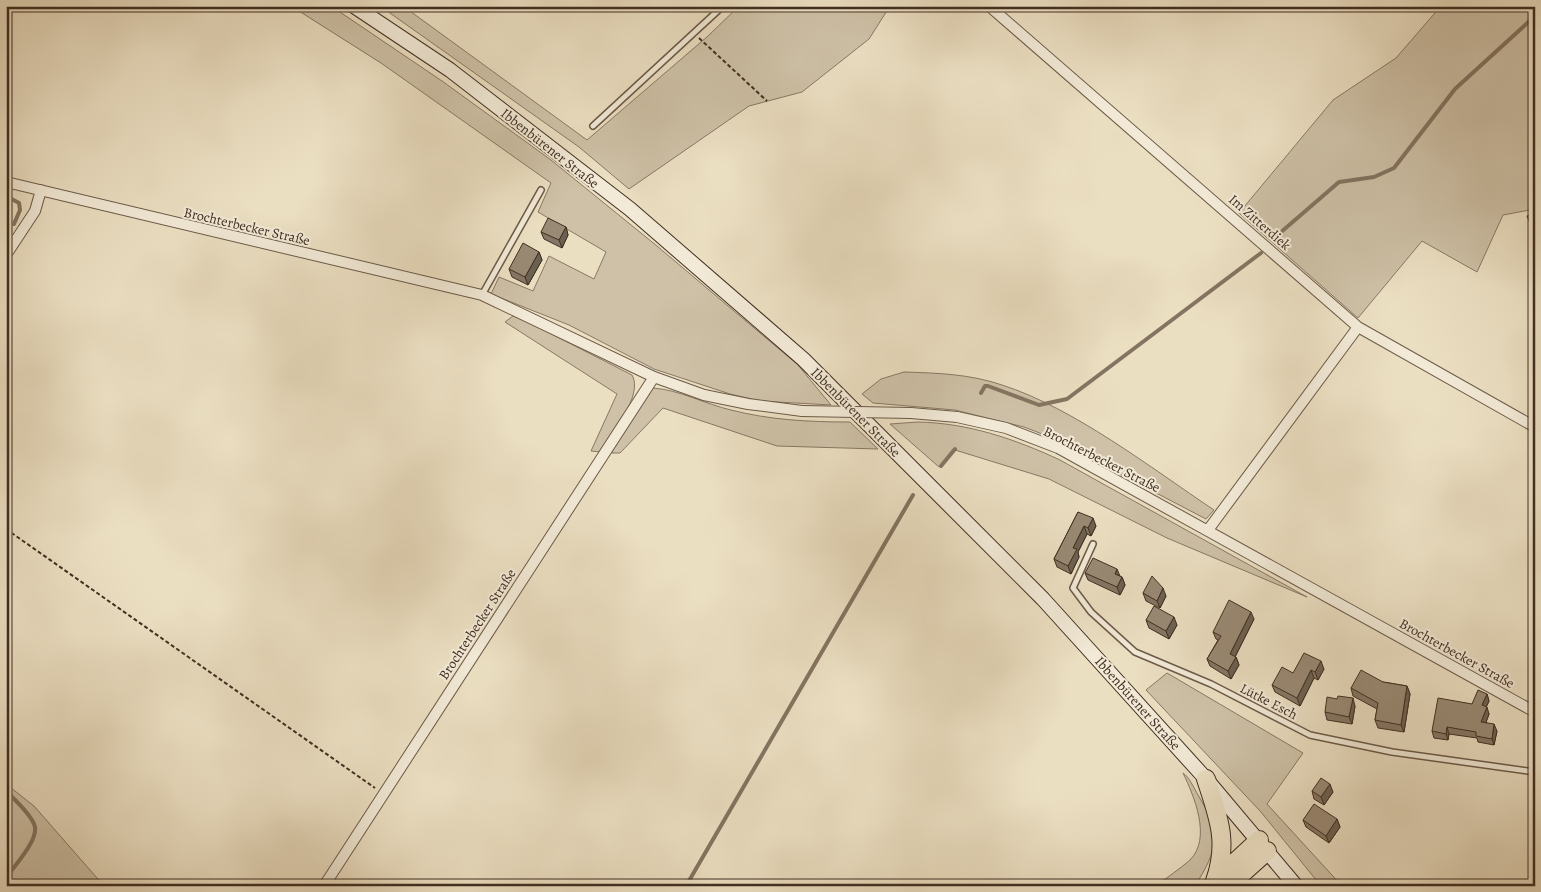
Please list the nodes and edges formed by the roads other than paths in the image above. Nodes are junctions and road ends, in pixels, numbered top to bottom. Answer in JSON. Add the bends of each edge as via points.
{"nodes":[{"id":1,"x":354,"y":6,"type":"edge"},
{"id":2,"x":722,"y":6,"type":"edge"},
{"id":3,"x":989,"y":6,"type":"edge"},
{"id":4,"x":594,"y":126,"type":"dead end"},
{"id":5,"x":6,"y":182,"type":"edge"},
{"id":6,"x":41,"y":190,"type":"junction"},
{"id":7,"x":541,"y":190,"type":"dead end"},
{"id":8,"x":6,"y":256,"type":"edge"},
{"id":9,"x":482,"y":294,"type":"junction"},
{"id":10,"x":1358,"y":327,"type":"junction"},
{"id":11,"x":654,"y":378,"type":"junction"},
{"id":12,"x":1535,"y":427,"type":"edge"},
{"id":13,"x":1208,"y":530,"type":"junction"},
{"id":14,"x":1094,"y":544,"type":"dead end"},
{"id":15,"x":1535,"y":712,"type":"edge"},
{"id":16,"x":1535,"y":772,"type":"edge"},
{"id":17,"x":1206,"y":779,"type":"junction"},
{"id":18,"x":1263,"y":845,"type":"junction"},
{"id":19,"x":1218,"y":884,"type":"edge"},
{"id":20,"x":324,"y":886,"type":"edge"},
{"id":21,"x":1296,"y":886,"type":"edge"}],
"edges":[{"from":1,"to":17,"type":"main road","name":"Ibbenbürener Straße","via":[[450,70],[630,209],[803,359],[1043,599]]},
{"from":2,"to":4,"type":"lane"},
{"from":3,"to":10,"type":"street","name":"Im Zitterdiek"},
{"from":5,"to":6,"type":"street","name":"Brochterbecker Straße"},
{"from":6,"to":8,"type":"street","via":[[35,211]]},
{"from":6,"to":9,"type":"street","name":"Brochterbecker Straße"},
{"from":7,"to":9,"type":"lane"},
{"from":9,"to":11,"type":"street","name":"Brochterbecker Straße"},
{"from":10,"to":12,"type":"street","name":"Im Zitterdiek"},
{"from":10,"to":13,"type":"street"},
{"from":11,"to":13,"type":"street","name":"Brochterbecker Straße","bridge":true,"via":[[704,395],[748,404],[802,411],[957,416],[998,426],[1058,448]]},
{"from":11,"to":20,"type":"street","name":"Brochterbecker Straße"},
{"from":13,"to":15,"type":"street","name":"Brochterbecker Straße"},
{"from":14,"to":16,"type":"lane","name":"Lütke Esch","via":[[1073,588],[1091,612],[1135,652],[1211,684],[1310,735],[1392,752]]},
{"from":17,"to":18,"type":"main road","name":"Ibbenbürener Straße"},
{"from":17,"to":19,"type":"highway","via":[[1221,825]]},
{"from":18,"to":19,"type":"highway"},
{"from":18,"to":21,"type":"main road","name":"Ibbenbürener Straße"}]}
